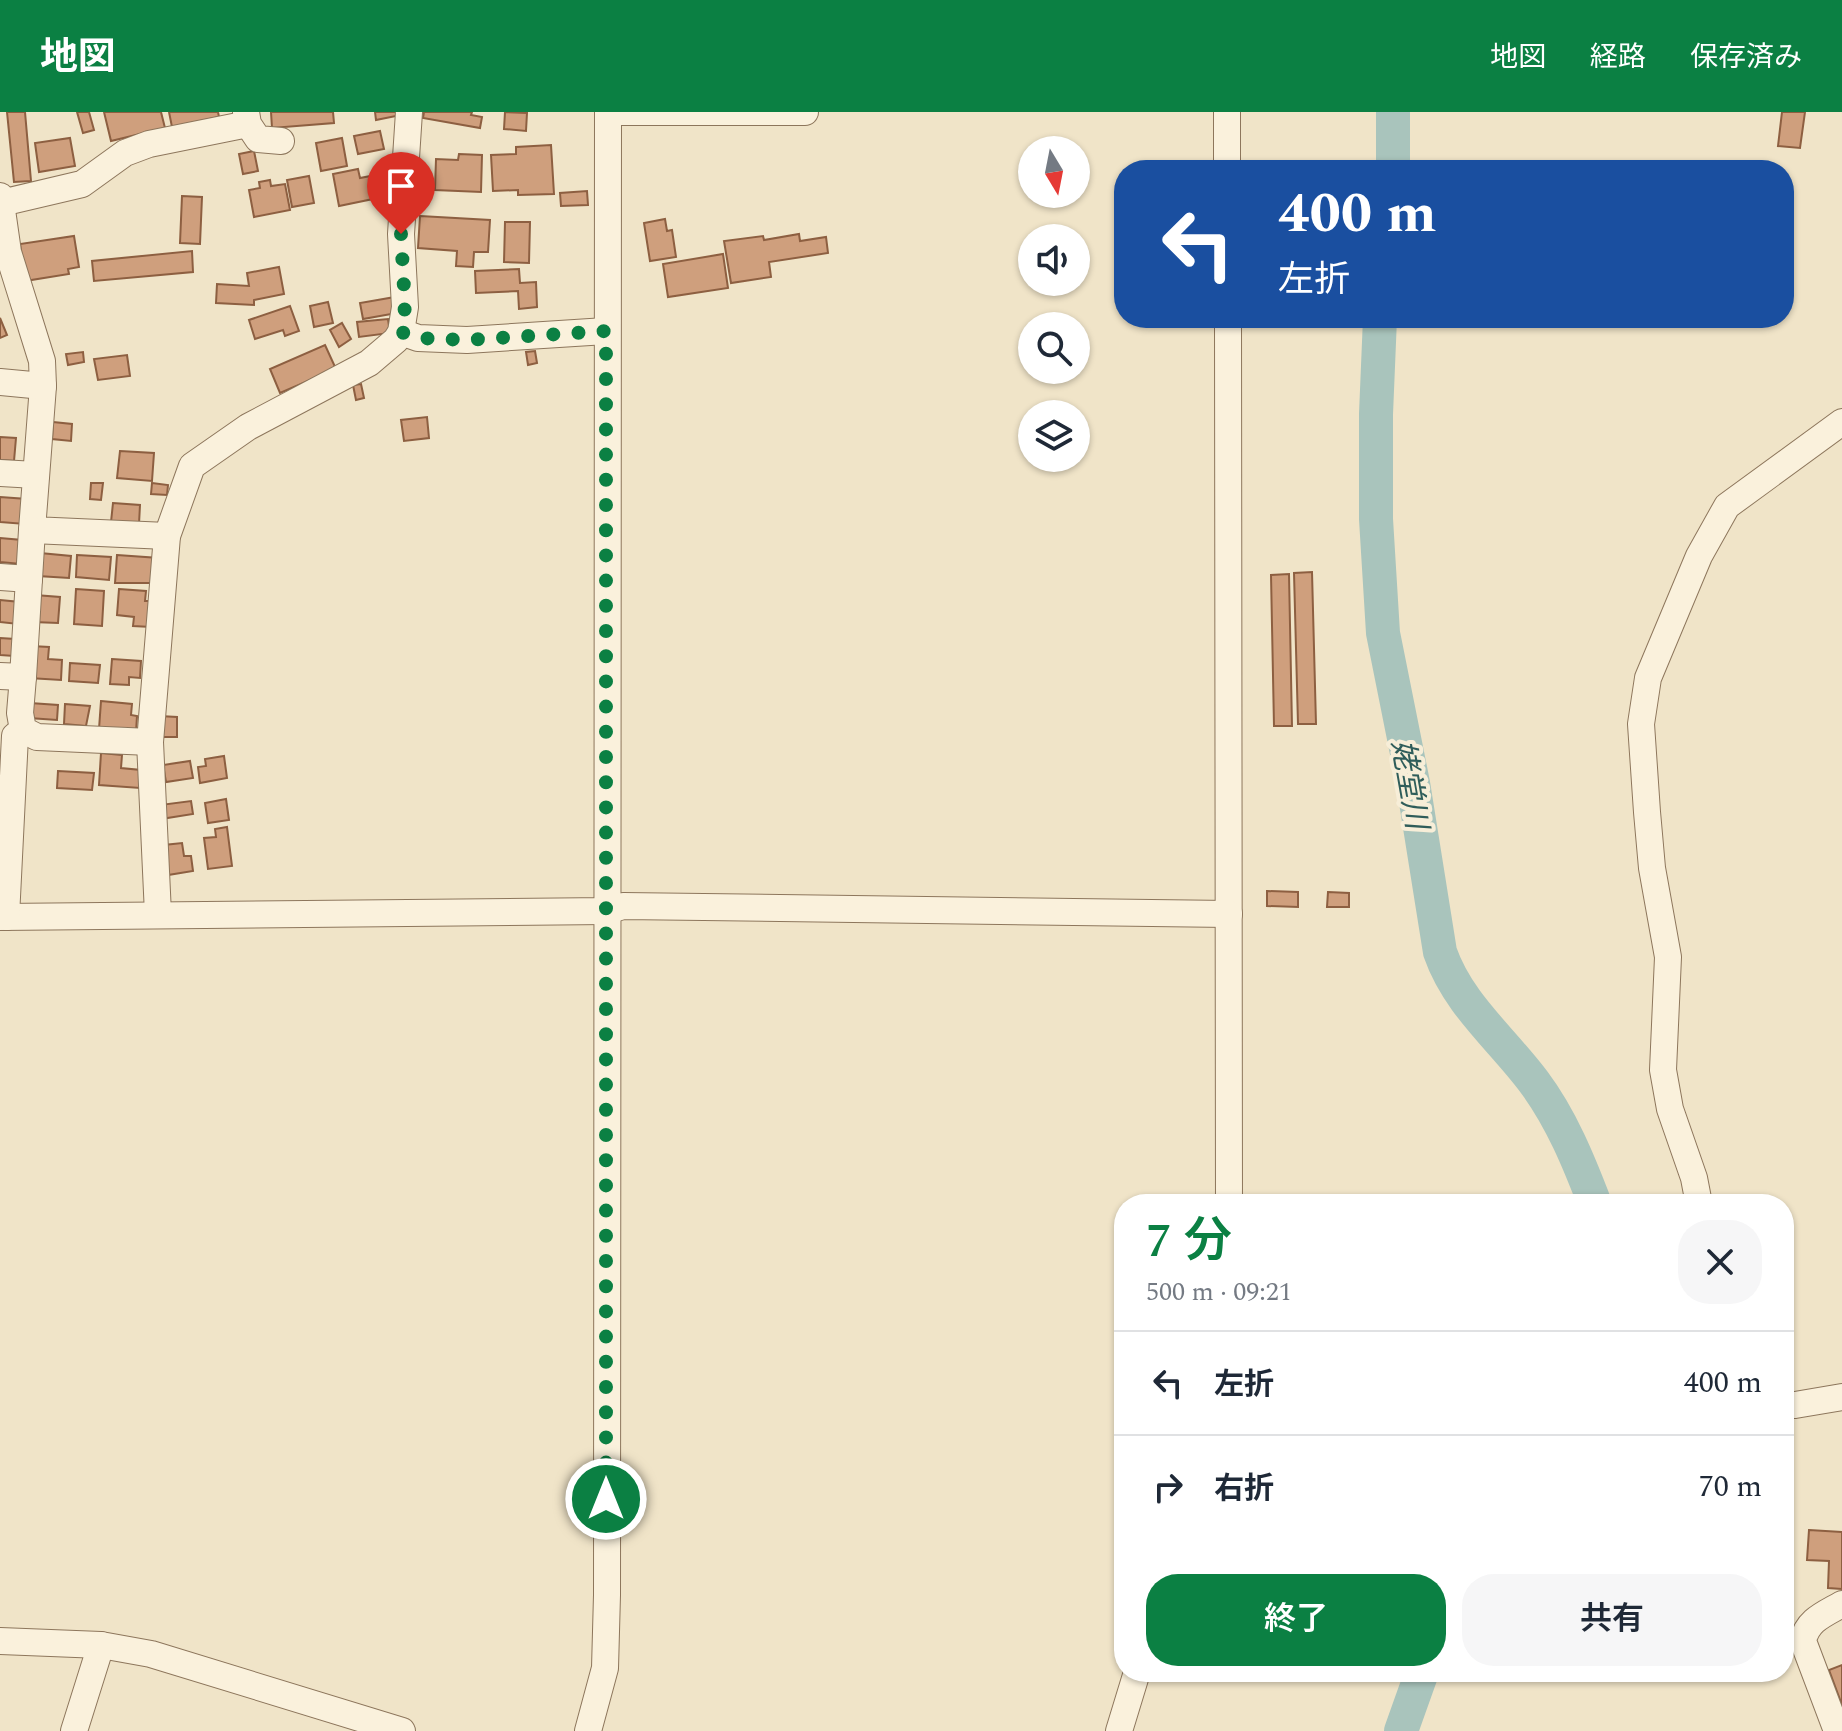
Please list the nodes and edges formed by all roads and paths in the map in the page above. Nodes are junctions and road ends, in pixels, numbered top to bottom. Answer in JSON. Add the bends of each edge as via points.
{"nodes":[{"id":1,"x":409,"y":112,"type":"edge"},
{"id":2,"x":608,"y":112,"type":"edge"},
{"id":3,"x":805,"y":112,"type":"edge"},
{"id":4,"x":1227,"y":112,"type":"edge"},
{"id":5,"x":247,"y":118,"type":"edge"},
{"id":6,"x":281,"y":141,"type":"dead end"},
{"id":7,"x":1227,"y":160,"type":"edge"},
{"id":8,"x":0,"y":196,"type":"edge"},
{"id":9,"x":1,"y":203,"type":"edge"},
{"id":10,"x":1228,"y":328,"type":"edge"},
{"id":11,"x":606,"y":331,"type":"junction"},
{"id":12,"x":401,"y":332,"type":"junction"},
{"id":13,"x":0,"y":382,"type":"edge"},
{"id":14,"x":43,"y":386,"type":"junction"},
{"id":15,"x":1842,"y":422,"type":"edge"},
{"id":16,"x":0,"y":473,"type":"edge"},
{"id":17,"x":36,"y":475,"type":"junction"},
{"id":18,"x":32,"y":530,"type":"junction"},
{"id":19,"x":167,"y":536,"type":"junction"},
{"id":20,"x":0,"y":577,"type":"edge"},
{"id":21,"x":29,"y":579,"type":"junction"},
{"id":22,"x":12,"y":676,"type":"edge"},
{"id":23,"x":23,"y":730,"type":"junction"},
{"id":24,"x":150,"y":742,"type":"junction"},
{"id":25,"x":607,"y":911,"type":"junction"},
{"id":26,"x":158,"y":914,"type":"junction"},
{"id":27,"x":1229,"y":914,"type":"junction"},
{"id":28,"x":3,"y":917,"type":"edge"},
{"id":29,"x":1229,"y":1194,"type":"edge"},
{"id":30,"x":1697,"y":1194,"type":"edge"},
{"id":31,"x":1842,"y":1397,"type":"edge"},
{"id":32,"x":1794,"y":1405,"type":"edge"},
{"id":33,"x":1842,"y":1604,"type":"edge"},
{"id":34,"x":0,"y":1641,"type":"edge"},
{"id":35,"x":101,"y":1645,"type":"junction"},
{"id":36,"x":1134,"y":1682,"type":"edge"},
{"id":37,"x":74,"y":1731,"type":"edge"},
{"id":38,"x":402,"y":1731,"type":"edge"},
{"id":39,"x":588,"y":1731,"type":"edge"},
{"id":40,"x":1119,"y":1731,"type":"edge"},
{"id":41,"x":1837,"y":1731,"type":"edge"}],
"edges":[{"from":1,"to":12,"type":"street"},
{"from":2,"to":3,"type":"street"},
{"from":2,"to":11,"type":"street"},
{"from":4,"to":7,"type":"street"},
{"from":5,"to":6,"type":"street","via":[[258,139]]},
{"from":5,"to":9,"type":"street","via":[[125,153],[82,184]]},
{"from":8,"to":9,"type":"street"},
{"from":9,"to":14,"type":"street","via":[[8,252],[42,361]]},
{"from":10,"to":27,"type":"street"},
{"from":11,"to":12,"type":"street","via":[[467,340]]},
{"from":11,"to":25,"type":"street"},
{"from":12,"to":19,"type":"street","via":[[369,363],[248,427],[192,466]]},
{"from":13,"to":14,"type":"street"},
{"from":14,"to":17,"type":"street"},
{"from":15,"to":30,"type":"street","via":[[1727,506],[1699,556],[1648,678],[1641,724],[1647,812],[1668,957],[1663,1070]]},
{"from":16,"to":17,"type":"street"},
{"from":17,"to":18,"type":"street"},
{"from":18,"to":19,"type":"street"},
{"from":18,"to":21,"type":"street"},
{"from":19,"to":24,"type":"street"},
{"from":20,"to":21,"type":"street"},
{"from":21,"to":22,"type":"street"},
{"from":22,"to":23,"type":"street"},
{"from":23,"to":24,"type":"street","via":[[37,737]]},
{"from":23,"to":28,"type":"street","via":[[15,736]]},
{"from":24,"to":26,"type":"street"},
{"from":25,"to":26,"type":"street"},
{"from":25,"to":27,"type":"street","via":[[623,906]]},
{"from":25,"to":39,"type":"street","via":[[605,1668]]},
{"from":26,"to":28,"type":"street"},
{"from":27,"to":29,"type":"street"},
{"from":31,"to":32,"type":"street"},
{"from":33,"to":41,"type":"street","via":[[1814,1620],[1803,1641]]},
{"from":34,"to":35,"type":"street"},
{"from":35,"to":37,"type":"street"},
{"from":35,"to":38,"type":"street","via":[[151,1654]]},
{"from":36,"to":40,"type":"street"}]}
